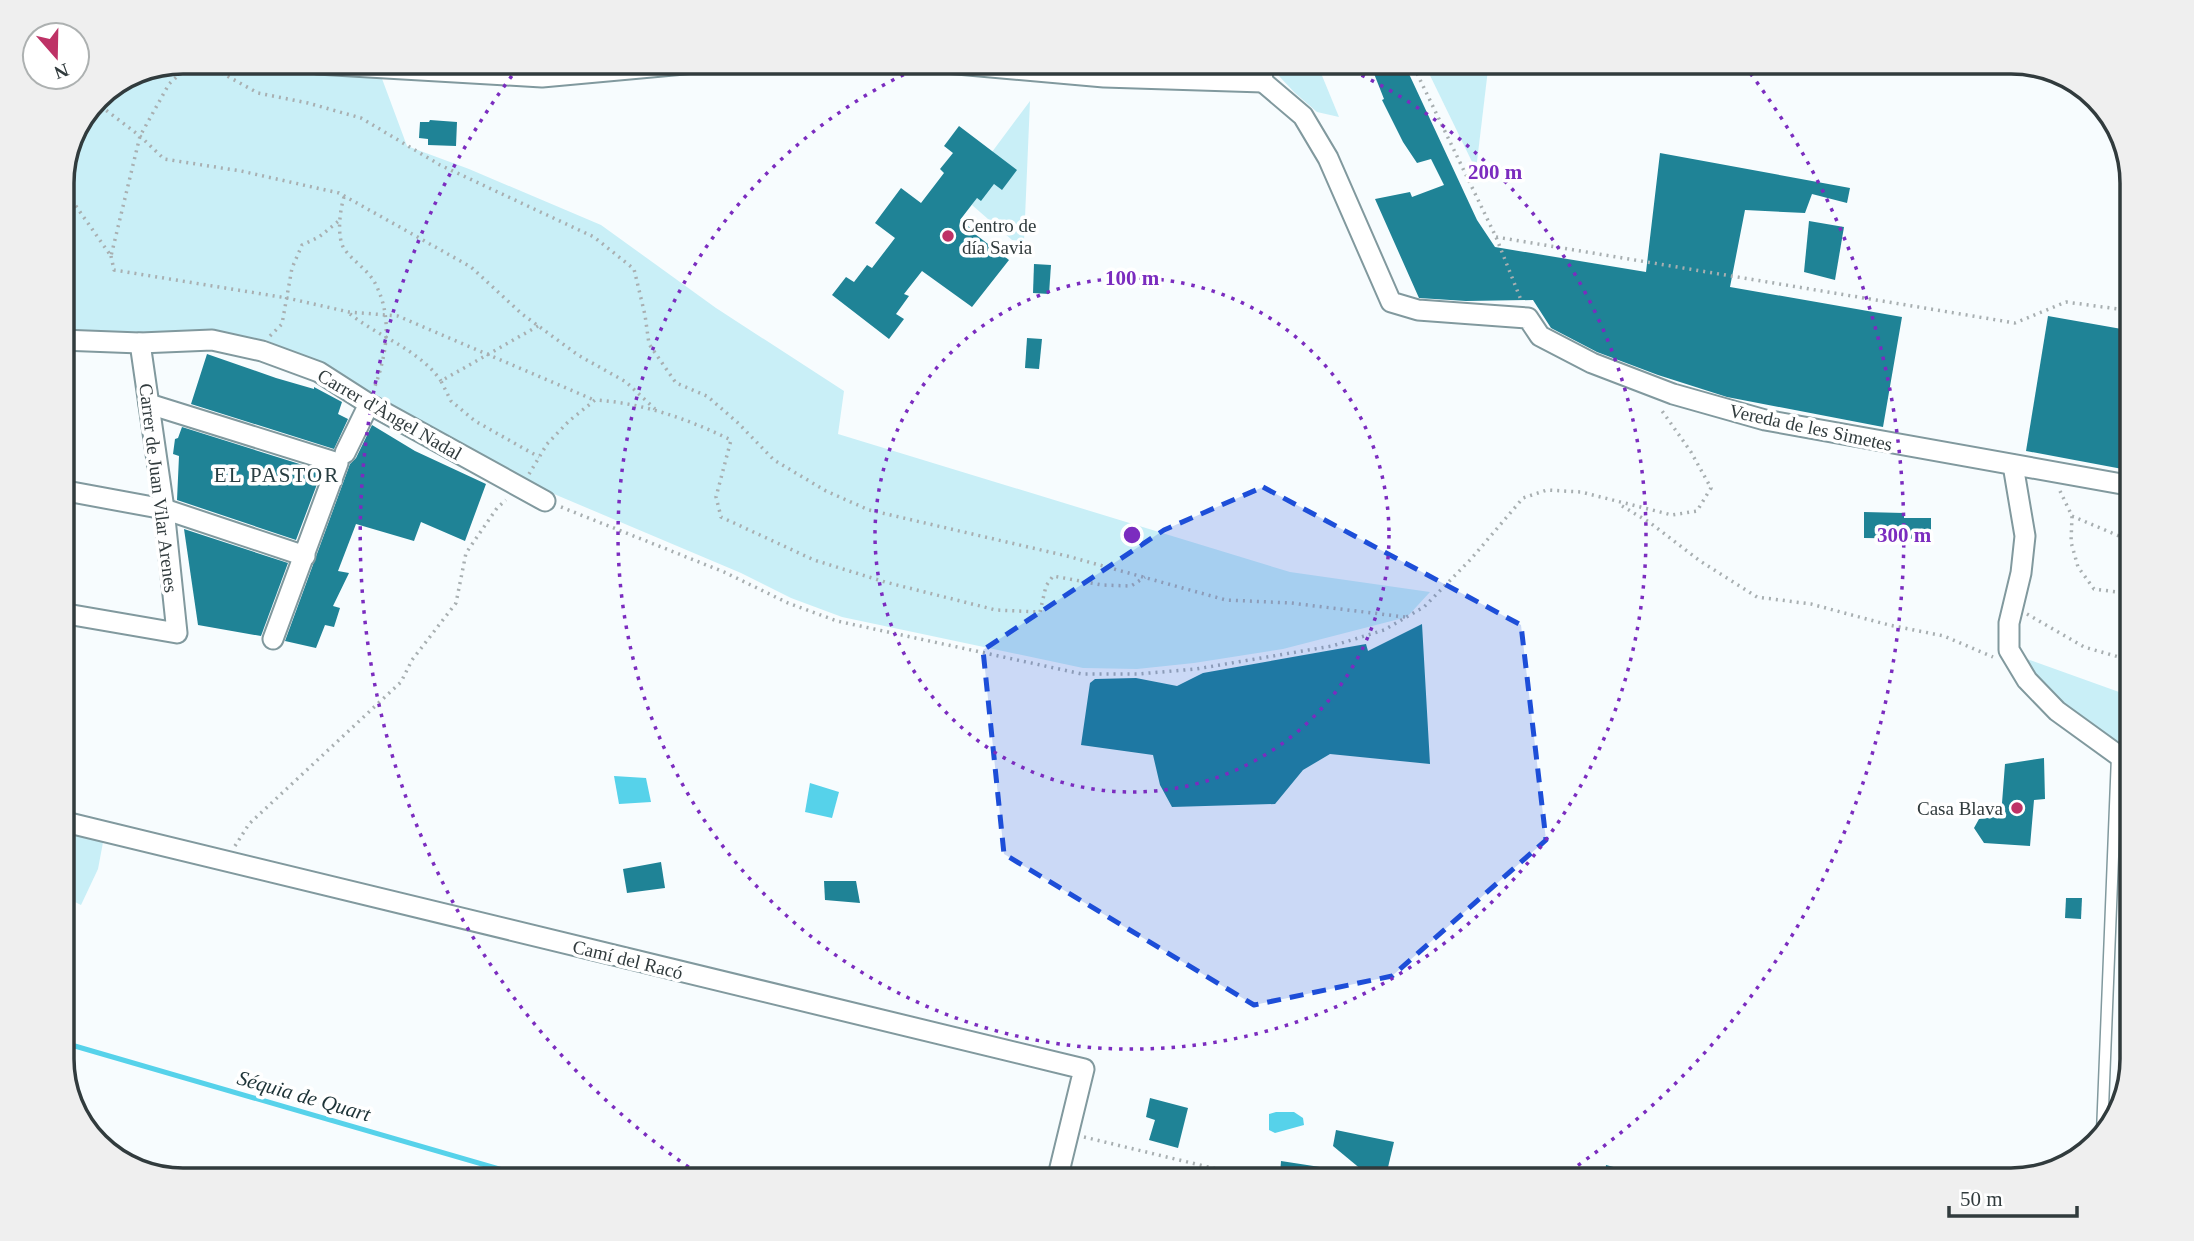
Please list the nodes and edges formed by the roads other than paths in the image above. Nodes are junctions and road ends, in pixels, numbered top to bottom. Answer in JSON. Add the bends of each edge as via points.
{"nodes":[{"id":1,"x":449,"y":73,"type":"edge"},
{"id":2,"x":586,"y":73,"type":"edge"},
{"id":3,"x":1059,"y":73,"type":"edge"},
{"id":4,"x":1262,"y":73,"type":"edge"},
{"id":5,"x":1263,"y":82,"type":"junction"},
{"id":6,"x":74,"y":340,"type":"edge"},
{"id":7,"x":140,"y":343,"type":"junction"},
{"id":8,"x":149,"y":404,"type":"junction"},
{"id":9,"x":369,"y":404,"type":"junction"},
{"id":10,"x":341,"y":458,"type":"junction"},
{"id":11,"x":2013,"y":465,"type":"junction"},
{"id":12,"x":2120,"y":483,"type":"edge"},
{"id":13,"x":74,"y":492,"type":"edge"},
{"id":14,"x":545,"y":501,"type":"road end"},
{"id":15,"x":164,"y":509,"type":"junction"},
{"id":16,"x":305,"y":556,"type":"junction"},
{"id":17,"x":74,"y":615,"type":"edge"},
{"id":18,"x":273,"y":639,"type":"dead end"},
{"id":19,"x":2120,"y":757,"type":"edge"},
{"id":20,"x":74,"y":824,"type":"edge"},
{"id":21,"x":2120,"y":842,"type":"edge"},
{"id":22,"x":2103,"y":1118,"type":"edge"},
{"id":23,"x":1060,"y":1168,"type":"edge"}],
"edges":[{"from":1,"to":2,"type":"street","via":[[542,77]]},
{"from":3,"to":5,"type":"street"},
{"from":4,"to":5,"type":"street"},
{"from":5,"to":11,"type":"street","name":"Vereda de les Simetes","via":[[1303,116],[1328,158],[1391,302],[1419,310],[1528,318],[1540,336],[1592,363],[1673,394],[1765,420]]},
{"from":6,"to":7,"type":"street","name":"Carrer d'Àngel Nadal"},
{"from":7,"to":8,"type":"street","name":"Carrer de Juan Vilar Arenes"},
{"from":7,"to":9,"type":"street","name":"Carrer d'Àngel Nadal","via":[[212,340],[262,351],[318,372]]},
{"from":8,"to":10,"type":"street"},
{"from":8,"to":15,"type":"street","name":"Carrer de Juan Vilar Arenes"},
{"from":9,"to":10,"type":"street"},
{"from":9,"to":14,"type":"street","name":"Carrer d'Àngel Nadal"},
{"from":10,"to":16,"type":"street"},
{"from":11,"to":12,"type":"street","name":"Vereda de les Simetes"},
{"from":11,"to":19,"type":"street","via":[[2025,536],[2008,650],[2027,680],[2057,711]]},
{"from":13,"to":15,"type":"street"},
{"from":15,"to":16,"type":"street"},
{"from":15,"to":17,"type":"street","name":"Carrer de Juan Vilar Arenes","via":[[177,633]]},
{"from":16,"to":18,"type":"street"},
{"from":20,"to":23,"type":"street","name":"Camí del Racó","via":[[1084,1069]]},
{"from":21,"to":22,"type":"lane"}]}
